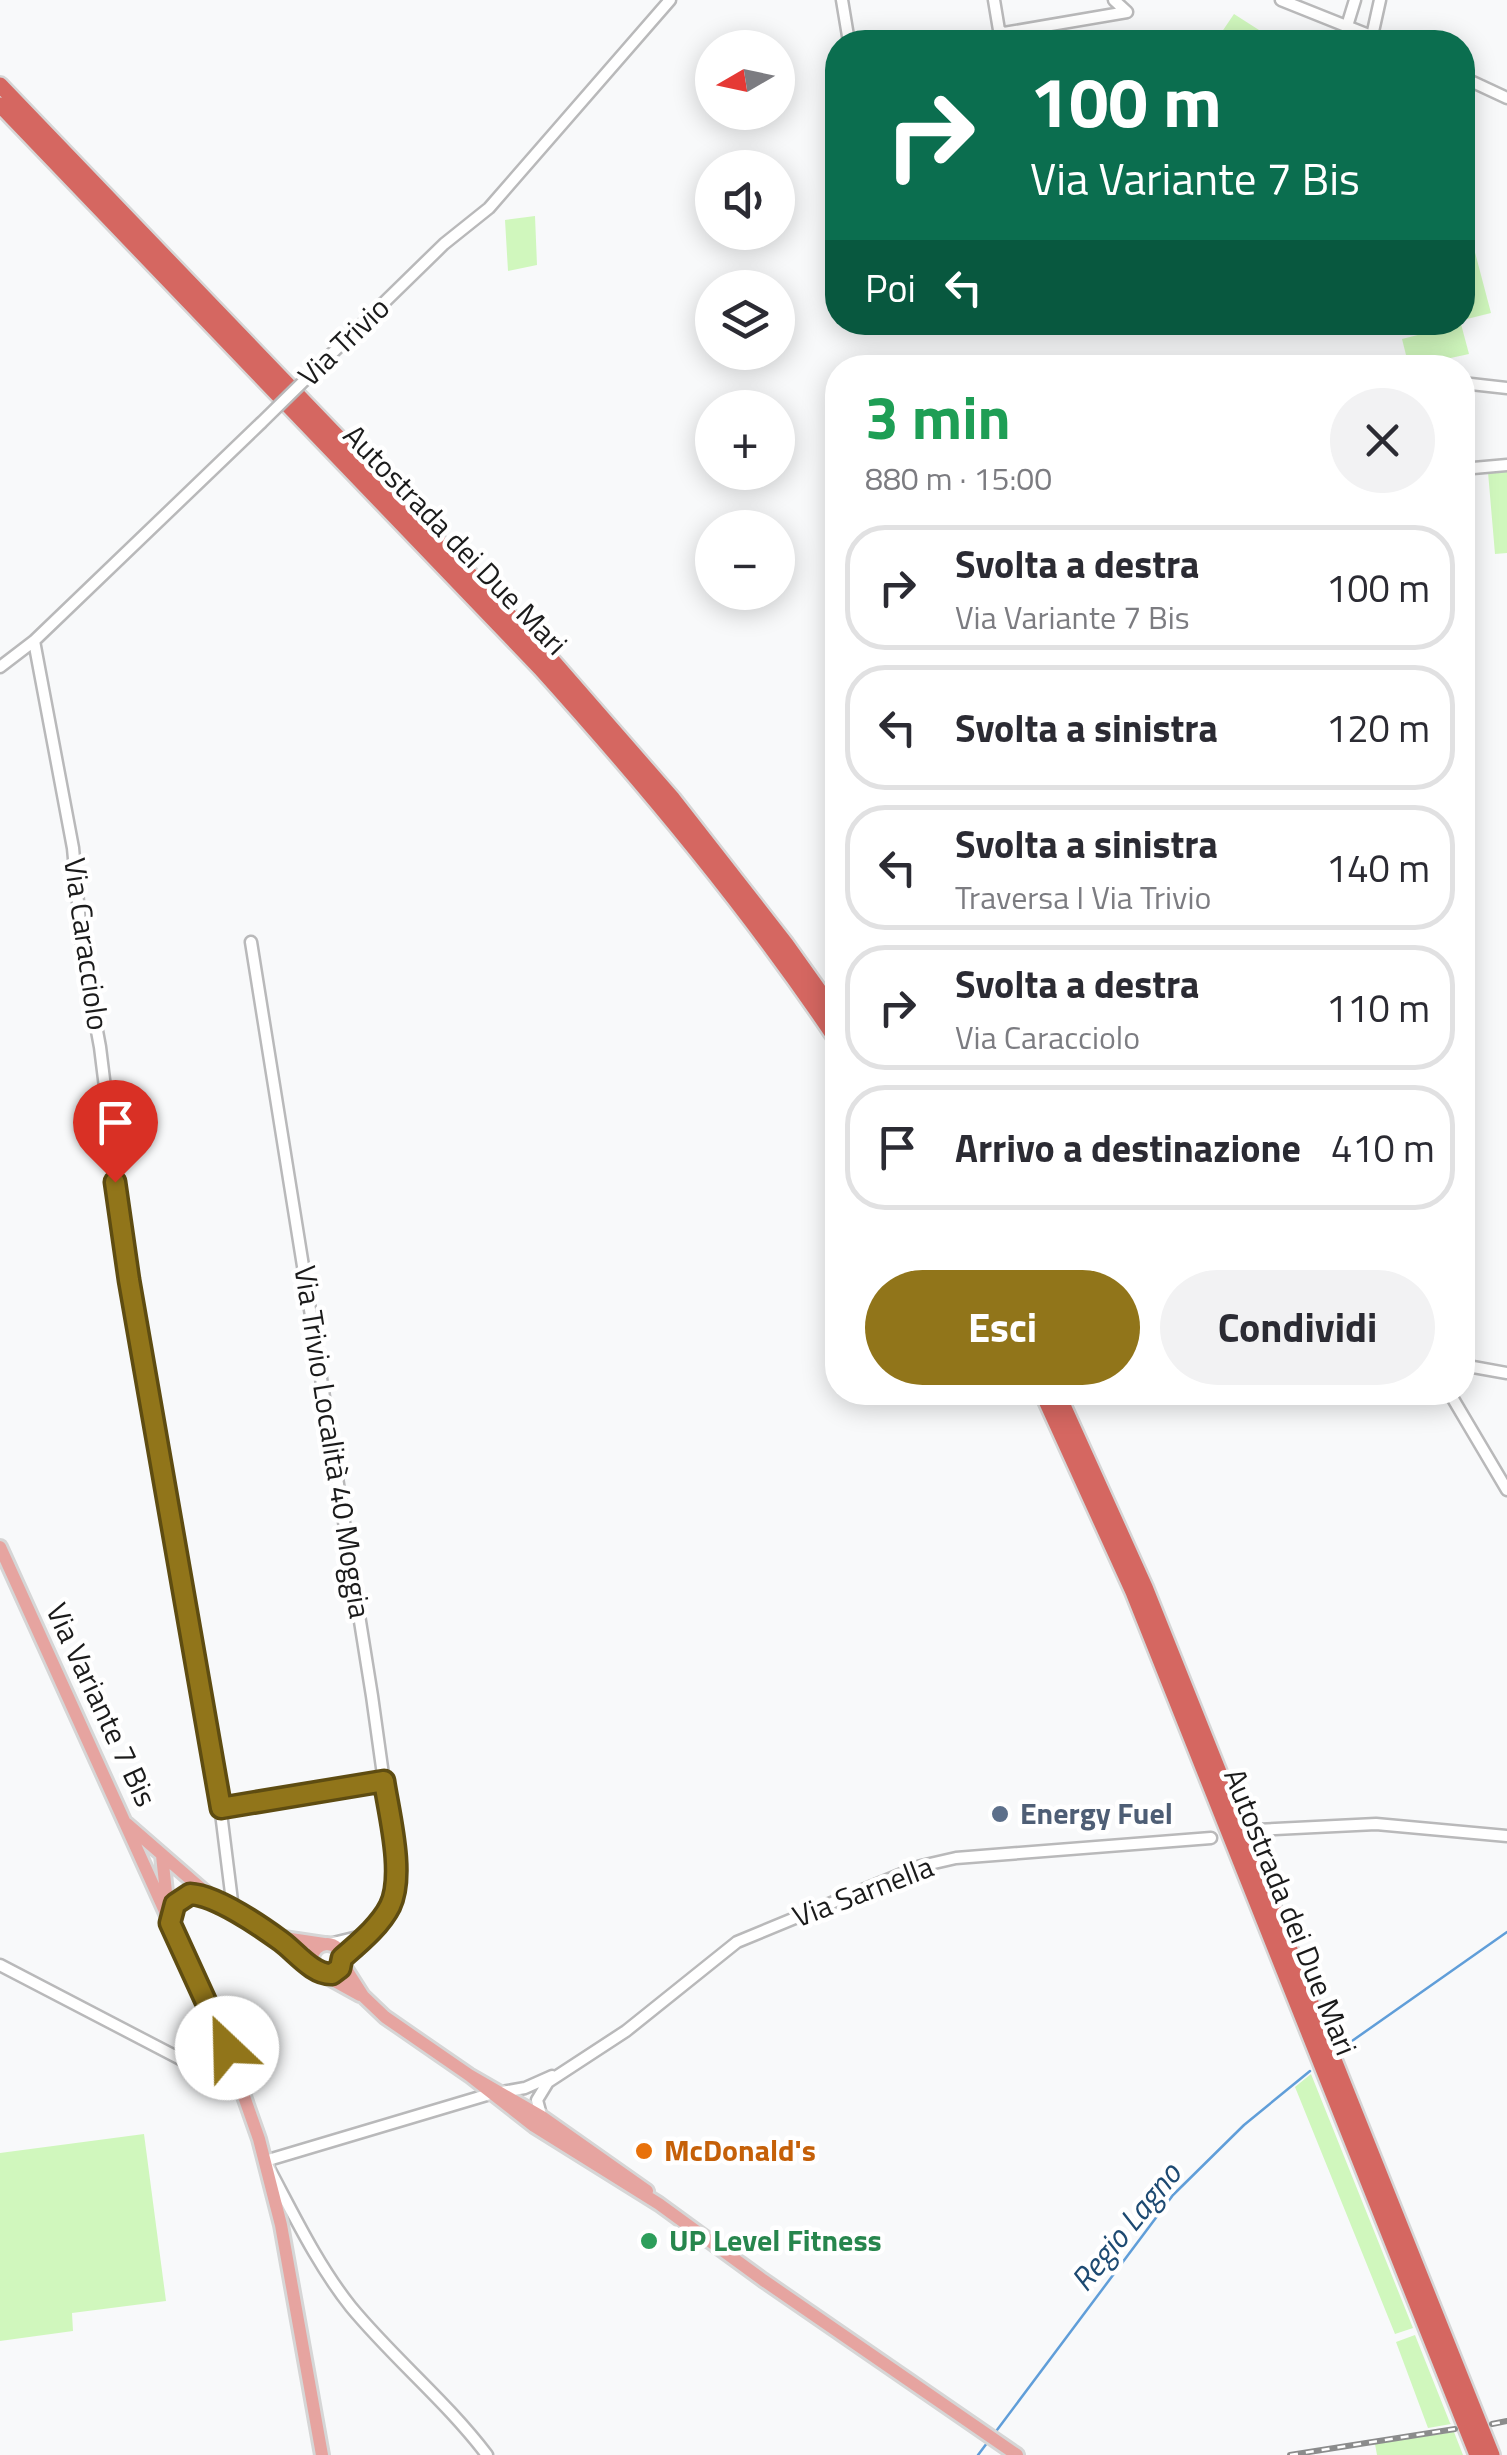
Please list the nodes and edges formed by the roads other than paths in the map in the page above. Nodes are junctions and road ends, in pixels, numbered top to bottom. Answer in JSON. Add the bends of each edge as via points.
{"nodes":[{"id":1,"x":670,"y":0,"type":"edge"},
{"id":2,"x":842,"y":0,"type":"edge"},
{"id":3,"x":994,"y":0,"type":"edge"},
{"id":4,"x":1114,"y":0,"type":"edge"},
{"id":5,"x":1281,"y":0,"type":"edge"},
{"id":6,"x":1356,"y":0,"type":"edge"},
{"id":7,"x":1380,"y":0,"type":"edge"},
{"id":8,"x":1348,"y":26,"type":"junction"},
{"id":9,"x":847,"y":30,"type":"edge"},
{"id":10,"x":998,"y":30,"type":"edge"},
{"id":11,"x":1022,"y":30,"type":"edge"},
{"id":12,"x":1358,"y":30,"type":"edge"},
{"id":13,"x":1373,"y":30,"type":"edge"},
{"id":14,"x":1475,"y":84,"type":"edge"},
{"id":15,"x":0,"y":86,"type":"edge"},
{"id":16,"x":1507,"y":98,"type":"edge"},
{"id":17,"x":0,"y":105,"type":"edge"},
{"id":18,"x":1475,"y":384,"type":"edge"},
{"id":19,"x":1507,"y":388,"type":"edge"},
{"id":20,"x":1507,"y":465,"type":"edge"},
{"id":21,"x":1475,"y":468,"type":"edge"},
{"id":22,"x":34,"y":640,"type":"junction"},
{"id":23,"x":0,"y":667,"type":"edge"},
{"id":24,"x":251,"y":942,"type":"dead end"},
{"id":25,"x":825,"y":1000,"type":"edge"},
{"id":26,"x":825,"y":1024,"type":"edge"},
{"id":27,"x":1475,"y":1367,"type":"edge"},
{"id":28,"x":1507,"y":1373,"type":"edge"},
{"id":29,"x":1048,"y":1405,"type":"edge"},
{"id":30,"x":1063,"y":1405,"type":"edge"},
{"id":31,"x":1457,"y":1405,"type":"edge"},
{"id":32,"x":1507,"y":1490,"type":"edge"},
{"id":33,"x":0,"y":1547,"type":"edge"},
{"id":34,"x":384,"y":1781,"type":"junction"},
{"id":35,"x":221,"y":1808,"type":"junction"},
{"id":36,"x":122,"y":1819,"type":"junction"},
{"id":37,"x":1257,"y":1830,"type":"dead end"},
{"id":38,"x":1507,"y":1836,"type":"edge"},
{"id":39,"x":1211,"y":1838,"type":"dead end"},
{"id":40,"x":162,"y":1855,"type":"junction"},
{"id":41,"x":146,"y":1872,"type":"junction"},
{"id":42,"x":212,"y":1898,"type":"junction"},
{"id":43,"x":232,"y":1902,"type":"dead end"},
{"id":44,"x":170,"y":1923,"type":"junction"},
{"id":45,"x":367,"y":1935,"type":"junction"},
{"id":46,"x":277,"y":1938,"type":"junction"},
{"id":47,"x":327,"y":1944,"type":"junction"},
{"id":48,"x":342,"y":1960,"type":"junction"},
{"id":49,"x":0,"y":1965,"type":"edge"},
{"id":50,"x":319,"y":1971,"type":"junction"},
{"id":51,"x":363,"y":1996,"type":"junction"},
{"id":52,"x":562,"y":2072,"type":"junction"},
{"id":53,"x":525,"y":2088,"type":"junction"},
{"id":54,"x":242,"y":2090,"type":"junction"},
{"id":55,"x":496,"y":2093,"type":"junction"},
{"id":56,"x":523,"y":2106,"type":"junction"},
{"id":57,"x":542,"y":2117,"type":"junction"},
{"id":58,"x":555,"y":2138,"type":"junction"},
{"id":59,"x":265,"y":2162,"type":"junction"},
{"id":60,"x":659,"y":2204,"type":"junction"},
{"id":61,"x":322,"y":2455,"type":"edge"},
{"id":62,"x":486,"y":2455,"type":"edge"},
{"id":63,"x":1018,"y":2455,"type":"edge"},
{"id":64,"x":1478,"y":2455,"type":"edge"},
{"id":65,"x":1492,"y":2455,"type":"edge"}],
"edges":[{"from":1,"to":22,"type":"street","name":"Via Trivio","bridge":true,"via":[[489,208]]},
{"from":2,"to":9,"type":"street"},
{"from":3,"to":10,"type":"street"},
{"from":4,"to":11,"type":"street","via":[[1127,12]]},
{"from":5,"to":8,"type":"street"},
{"from":6,"to":8,"type":"street"},
{"from":7,"to":13,"type":"street"},
{"from":8,"to":12,"type":"street"},
{"from":14,"to":16,"type":"street"},
{"from":15,"to":25,"type":"highway","name":"Autostrada dei Due Mari","via":[[551,659],[673,798]]},
{"from":17,"to":26,"type":"highway","name":"Autostrada dei Due Mari","via":[[590,723],[719,878]]},
{"from":18,"to":19,"type":"street"},
{"from":20,"to":21,"type":"street"},
{"from":22,"to":23,"type":"street","name":"Via Trivio"},
{"from":22,"to":35,"type":"street","name":"Via Caracciolo","via":[[73,848],[129,1280]]},
{"from":24,"to":34,"type":"street","name":"Via Trivio Località 40 Moggia"},
{"from":27,"to":28,"type":"street"},
{"from":29,"to":64,"type":"highway","name":"Autostrada dei Due Mari","via":[[1133,1592]]},
{"from":30,"to":65,"type":"highway","name":"Autostrada dei Due Mari","via":[[1146,1587]]},
{"from":31,"to":32,"type":"street"},
{"from":33,"to":36,"type":"main road","name":"Via Variante 7 Bis"},
{"from":34,"to":35,"type":"street"},
{"from":34,"to":45,"type":"street","name":"Via Trivio Località 40 Moggia","via":[[396,1883],[390,1906]]},
{"from":35,"to":43,"type":"street","name":"Via Caracciolo"},
{"from":36,"to":40,"type":"main road","name":"Via Variante 7 Bis"},
{"from":36,"to":41,"type":"main road"},
{"from":37,"to":38,"type":"street","via":[[1376,1824]]},
{"from":39,"to":52,"type":"street","name":"Via Sarnella","via":[[922,1866],[737,1942],[626,2031]]},
{"from":40,"to":41,"type":"main road"},
{"from":40,"to":42,"type":"main road","name":"Via Variante 7 Bis"},
{"from":40,"to":44,"type":"main road"},
{"from":41,"to":44,"type":"main road"},
{"from":42,"to":44,"type":"main road","via":[[182,1897]]},
{"from":42,"to":46,"type":"main road","name":"Via Variante 7 Bis"},
{"from":44,"to":54,"type":"main road"},
{"from":45,"to":47,"type":"street"},
{"from":45,"to":48,"type":"street","name":"Via Trivio Località 40 Moggia"},
{"from":46,"to":47,"type":"main road","name":"Via Variante 7 Bis"},
{"from":46,"to":50,"type":"main road","name":"Via Variante 7 Bis"},
{"from":47,"to":48,"type":"main road"},
{"from":47,"to":50,"type":"main road","via":[[313,1954]]},
{"from":48,"to":50,"type":"main road","via":[[337,1972]]},
{"from":48,"to":51,"type":"main road","name":"Via Variante 7 Bis"},
{"from":49,"to":54,"type":"street"},
{"from":50,"to":51,"type":"main road","name":"Via Variante 7 Bis"},
{"from":51,"to":55,"type":"main road","name":"Via Variante 7 Bis"},
{"from":52,"to":53,"type":"street","name":"Via Sarnella"},
{"from":52,"to":57,"type":"street","via":[[539,2094]]},
{"from":53,"to":55,"type":"street","name":"Via Sarnella"},
{"from":53,"to":56,"type":"street"},
{"from":54,"to":59,"type":"main road"},
{"from":55,"to":56,"type":"main road","name":"Via Variante 7 Bis"},
{"from":55,"to":58,"type":"main road","name":"Via Variante 7 Bis"},
{"from":55,"to":59,"type":"street","name":"Via Sarnella"},
{"from":56,"to":57,"type":"main road","name":"Via Variante 7 Bis"},
{"from":56,"to":58,"type":"main road","name":"Via Variante 7 Bis"},
{"from":57,"to":60,"type":"main road","name":"Via Variante 7 Bis"},
{"from":58,"to":60,"type":"main road","name":"Via Variante 7 Bis"},
{"from":59,"to":61,"type":"main road"},
{"from":59,"to":62,"type":"street","via":[[350,2305]]},
{"from":60,"to":63,"type":"main road","name":"Via Variante 7 Bis"}]}
